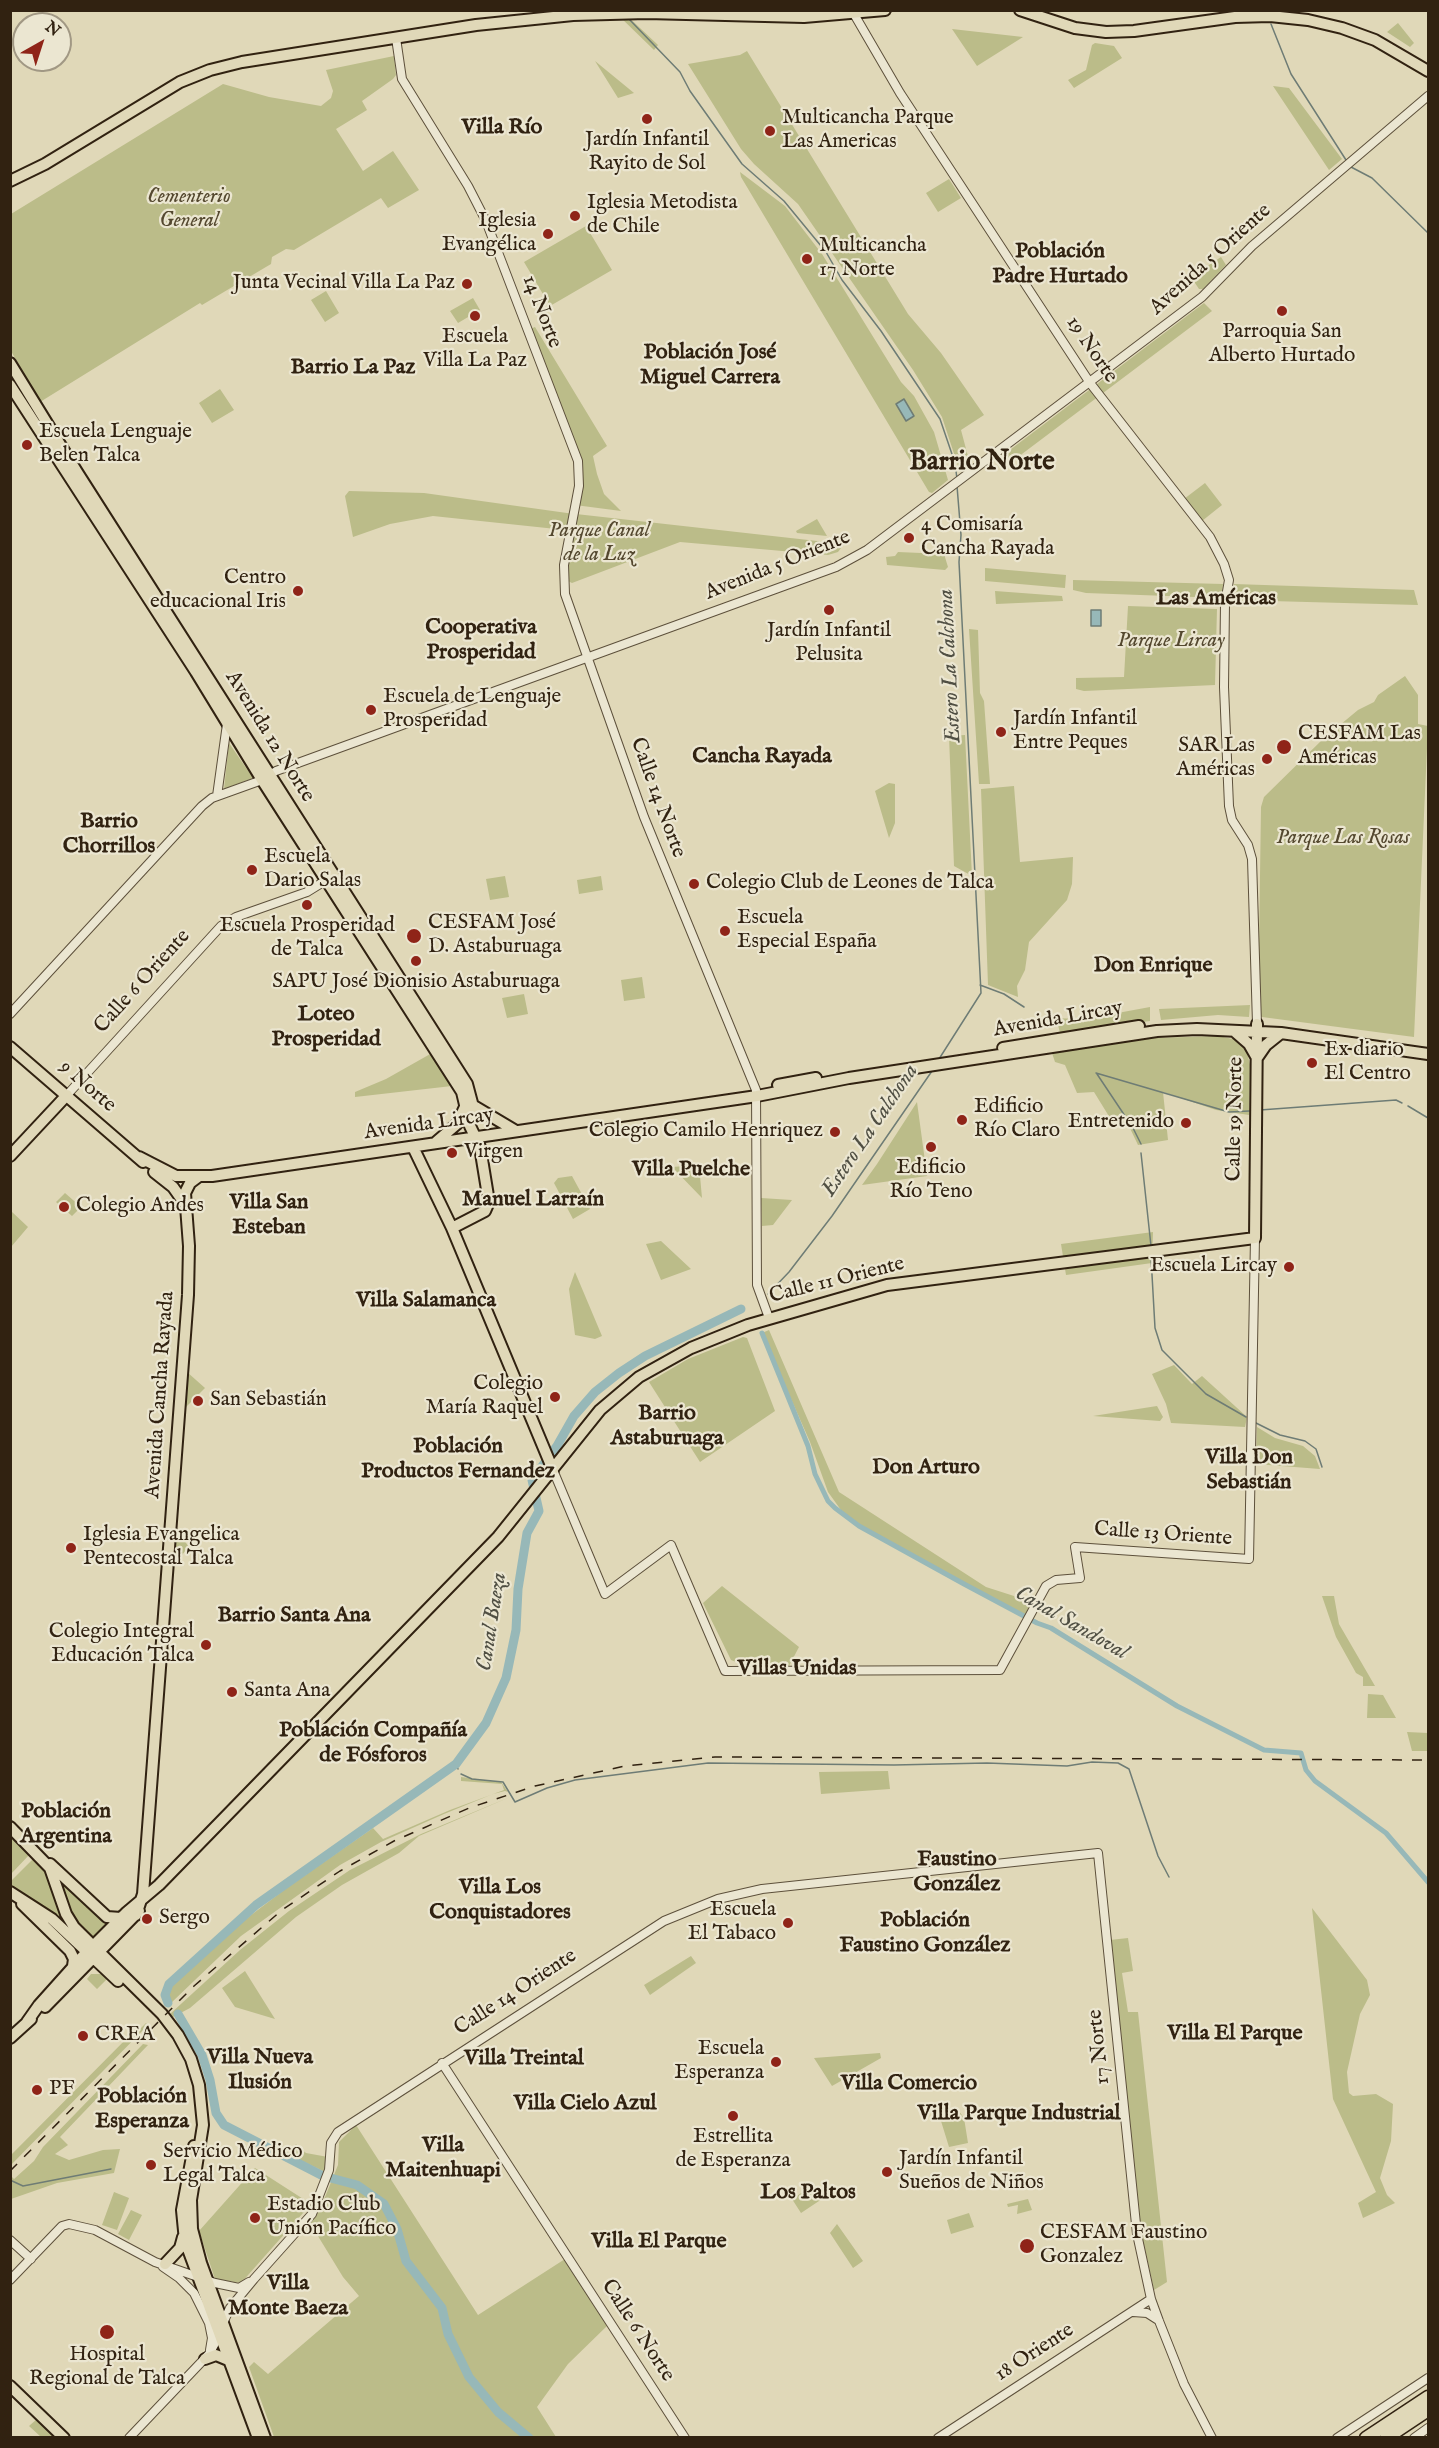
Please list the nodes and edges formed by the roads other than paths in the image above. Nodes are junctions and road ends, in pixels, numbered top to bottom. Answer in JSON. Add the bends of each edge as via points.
{"nodes":[{"id":1,"x":885,"y":10,"type":"edge"},
{"id":2,"x":1020,"y":10,"type":"edge"},
{"id":3,"x":854,"y":14,"type":"junction"},
{"id":4,"x":396,"y":38,"type":"junction"},
{"id":5,"x":1428,"y":72,"type":"edge"},
{"id":6,"x":1428,"y":96,"type":"edge"},
{"id":7,"x":10,"y":181,"type":"edge"},
{"id":8,"x":10,"y":363,"type":"edge"},
{"id":9,"x":1090,"y":383,"type":"junction"},
{"id":10,"x":10,"y":385,"type":"edge"},
{"id":11,"x":575,"y":511,"type":"joint"},
{"id":12,"x":587,"y":659,"type":"junction"},
{"id":13,"x":1224,"y":687,"type":"joint"},
{"id":14,"x":227,"y":724,"type":"junction"},
{"id":15,"x":265,"y":777,"type":"junction"},
{"id":16,"x":217,"y":796,"type":"junction"},
{"id":17,"x":330,"y":878,"type":"junction"},
{"id":18,"x":10,"y":1014,"type":"edge"},
{"id":19,"x":1257,"y":1028,"type":"junction"},
{"id":20,"x":1234,"y":1030,"type":"junction"},
{"id":21,"x":1281,"y":1033,"type":"junction"},
{"id":22,"x":10,"y":1047,"type":"edge"},
{"id":23,"x":1428,"y":1047,"type":"edge"},
{"id":24,"x":1428,"y":1054,"type":"edge"},
{"id":25,"x":1257,"y":1058,"type":"junction"},
{"id":26,"x":952,"y":1060,"type":"junction"},
{"id":27,"x":756,"y":1093,"type":"junction"},
{"id":28,"x":67,"y":1095,"type":"junction"},
{"id":29,"x":470,"y":1105,"type":"junction"},
{"id":30,"x":516,"y":1132,"type":"junction"},
{"id":31,"x":476,"y":1137,"type":"junction"},
{"id":32,"x":435,"y":1143,"type":"junction"},
{"id":33,"x":413,"y":1147,"type":"junction"},
{"id":34,"x":10,"y":1156,"type":"edge"},
{"id":35,"x":166,"y":1176,"type":"junction"},
{"id":36,"x":201,"y":1179,"type":"junction"},
{"id":37,"x":177,"y":1184,"type":"junction"},
{"id":38,"x":186,"y":1202,"type":"junction"},
{"id":39,"x":452,"y":1228,"type":"junction"},
{"id":40,"x":1254,"y":1238,"type":"junction"},
{"id":41,"x":769,"y":1318,"type":"junction"},
{"id":42,"x":549,"y":1466,"type":"junction"},
{"id":43,"x":1249,"y":1559,"type":"joint"},
{"id":44,"x":10,"y":1827,"type":"edge"},
{"id":45,"x":1098,"y":1853,"type":"joint"},
{"id":46,"x":40,"y":1856,"type":"junction"},
{"id":47,"x":143,"y":1874,"type":"junction"},
{"id":48,"x":159,"y":1885,"type":"junction"},
{"id":49,"x":13,"y":1893,"type":"edge"},
{"id":50,"x":142,"y":1900,"type":"junction"},
{"id":51,"x":128,"y":1915,"type":"junction"},
{"id":52,"x":93,"y":1952,"type":"junction"},
{"id":53,"x":73,"y":1966,"type":"junction"},
{"id":54,"x":27,"y":2022,"type":"junction"},
{"id":55,"x":10,"y":2038,"type":"edge"},
{"id":56,"x":442,"y":2063,"type":"junction"},
{"id":57,"x":183,"y":2234,"type":"junction"},
{"id":58,"x":10,"y":2240,"type":"edge"},
{"id":59,"x":31,"y":2259,"type":"junction"},
{"id":60,"x":160,"y":2263,"type":"junction"},
{"id":61,"x":196,"y":2276,"type":"junction"},
{"id":62,"x":254,"y":2279,"type":"junction"},
{"id":63,"x":10,"y":2280,"type":"edge"},
{"id":64,"x":207,"y":2280,"type":"junction"},
{"id":65,"x":1151,"y":2300,"type":"junction"},
{"id":66,"x":1132,"y":2312,"type":"junction"},
{"id":67,"x":223,"y":2321,"type":"junction"},
{"id":68,"x":1160,"y":2322,"type":"junction"},
{"id":69,"x":219,"y":2337,"type":"junction"},
{"id":70,"x":207,"y":2356,"type":"junction"},
{"id":71,"x":228,"y":2360,"type":"junction"},
{"id":72,"x":1428,"y":2378,"type":"edge"},
{"id":73,"x":10,"y":2386,"type":"edge"},
{"id":74,"x":1428,"y":2397,"type":"edge"},
{"id":75,"x":1428,"y":2410,"type":"edge"},
{"id":76,"x":1428,"y":2428,"type":"edge"},
{"id":77,"x":64,"y":2438,"type":"edge"},
{"id":78,"x":129,"y":2438,"type":"edge"},
{"id":79,"x":258,"y":2438,"type":"edge"},
{"id":80,"x":266,"y":2438,"type":"edge"},
{"id":81,"x":685,"y":2438,"type":"edge"},
{"id":82,"x":938,"y":2438,"type":"edge"},
{"id":83,"x":1212,"y":2438,"type":"edge"},
{"id":84,"x":1337,"y":2438,"type":"edge"},
{"id":85,"x":1366,"y":2438,"type":"edge"},
{"id":86,"x":1386,"y":2438,"type":"edge"},
{"id":87,"x":1414,"y":2438,"type":"edge"}],
"edges":[{"from":1,"to":3,"type":"main road"},
{"from":2,"to":5,"type":"main road","via":[[1075,28],[1106,32],[1235,17],[1295,18],[1369,38]]},
{"from":3,"to":4,"type":"main road","via":[[605,14],[523,20]]},
{"from":3,"to":9,"type":"street","name":"19 Norte","via":[[900,93]]},
{"from":4,"to":7,"type":"main road","via":[[242,62],[199,74]]},
{"from":4,"to":11,"type":"street","name":"14 Norte","via":[[402,79],[486,221],[571,438],[579,468]]},
{"from":6,"to":9,"type":"street","name":"Avenida 5 Oriente","via":[[1252,246],[1202,297]]},
{"from":8,"to":15,"type":"main road","name":"Avenida 12 Norte"},
{"from":9,"to":12,"type":"street","name":"Avenida 5 Oriente","via":[[878,542],[840,565]]},
{"from":9,"to":13,"type":"street","name":"19 Norte","via":[[1221,556],[1229,580]]},
{"from":10,"to":14,"type":"main road","name":"Avenida 12 Norte"},
{"from":11,"to":12,"type":"street","name":"Calle 14 Norte","via":[[564,585]]},
{"from":12,"to":15,"type":"street","name":"Avenida 5 Oriente"},
{"from":12,"to":27,"type":"street","name":"Calle 14 Norte","via":[[661,861]]},
{"from":13,"to":19,"type":"street","name":"Calle 19 Norte","via":[[1230,815],[1252,860]]},
{"from":14,"to":15,"type":"main road","name":"Avenida 12 Norte"},
{"from":14,"to":16,"type":"street"},
{"from":15,"to":16,"type":"street","name":"Avenida 5 Oriente"},
{"from":15,"to":17,"type":"main road","name":"Avenida 12 Norte"},
{"from":16,"to":18,"type":"street","name":"Avenida 5 Oriente","via":[[202,806]]},
{"from":17,"to":28,"type":"street","name":"Calle 6 Oriente","via":[[307,892],[221,926]]},
{"from":17,"to":29,"type":"main road","name":"Avenida 12 Norte","via":[[467,1083]]},
{"from":19,"to":20,"type":"main road","name":"Avenida Lircay"},
{"from":19,"to":21,"type":"main road","name":"Avenida Lircay"},
{"from":19,"to":23,"type":"main road","name":"Avenida Lircay"},
{"from":19,"to":25,"type":"main road","name":"Calle 19 Norte"},
{"from":19,"to":26,"type":"main road","name":"Avenida Lircay","via":[[1157,1024],[1090,1032]]},
{"from":20,"to":25,"type":"main road"},
{"from":20,"to":26,"type":"main road","name":"Avenida Lircay","via":[[1157,1031]]},
{"from":21,"to":24,"type":"main road","name":"Avenida Lircay"},
{"from":21,"to":25,"type":"main road"},
{"from":22,"to":28,"type":"main road","name":"9 Norte"},
{"from":25,"to":40,"type":"main road","name":"Calle 19 Norte"},
{"from":26,"to":27,"type":"main road","name":"Avenida Lircay"},
{"from":27,"to":30,"type":"main road","name":"Avenida Lircay"},
{"from":27,"to":41,"type":"street","via":[[757,1286]]},
{"from":28,"to":34,"type":"main road","name":"Calle 6 Oriente"},
{"from":28,"to":35,"type":"main road","name":"9 Norte"},
{"from":29,"to":30,"type":"main road"},
{"from":29,"to":31,"type":"main road","name":"Avenida 12 Norte"},
{"from":29,"to":32,"type":"main road","via":[[457,1124]]},
{"from":30,"to":31,"type":"main road","name":"Avenida Lircay"},
{"from":31,"to":32,"type":"main road","name":"Avenida Lircay"},
{"from":31,"to":39,"type":"main road","name":"Avenida 12 Norte","via":[[488,1206]]},
{"from":32,"to":33,"type":"main road","name":"Avenida Lircay"},
{"from":33,"to":36,"type":"main road","name":"Avenida Lircay"},
{"from":33,"to":39,"type":"main road"},
{"from":35,"to":36,"type":"main road","name":"Avenida Lircay"},
{"from":35,"to":37,"type":"main road","name":"Avenida Lircay"},
{"from":35,"to":38,"type":"main road"},
{"from":36,"to":37,"type":"main road","name":"Avenida Lircay"},
{"from":36,"to":38,"type":"main road"},
{"from":37,"to":38,"type":"main road"},
{"from":38,"to":47,"type":"main road","name":"Avenida Cancha Rayada","via":[[188,1295]]},
{"from":39,"to":42,"type":"main road"},
{"from":40,"to":41,"type":"main road","name":"Calle 11 Oriente","via":[[891,1285]]},
{"from":40,"to":43,"type":"street","name":"Calle 19 Norte"},
{"from":41,"to":42,"type":"main road","name":"Calle 11 Oriente","via":[[691,1348],[629,1383]]},
{"from":42,"to":43,"type":"street","name":"Calle 13 Oriente","via":[[605,1594],[671,1545],[725,1671],[1000,1670],[1048,1584],[1080,1578],[1075,1547]]},
{"from":42,"to":48,"type":"main road","name":"Calle 11 Oriente","via":[[524,1507],[487,1549]]},
{"from":44,"to":46,"type":"main road"},
{"from":45,"to":56,"type":"street","name":"Calle 14 Oriente","via":[[775,1887],[718,1899],[650,1929]]},
{"from":45,"to":65,"type":"street","name":"17 Norte","via":[[1133,2213]]},
{"from":46,"to":51,"type":"main road","via":[[106,1917]]},
{"from":46,"to":52,"type":"main road","via":[[53,1875],[69,1920]]},
{"from":47,"to":50,"type":"main road","name":"Avenida Cancha Rayada"},
{"from":47,"to":51,"type":"main road","name":"Avenida Cancha Rayada"},
{"from":48,"to":50,"type":"main road"},
{"from":48,"to":51,"type":"main road"},
{"from":49,"to":52,"type":"main road"},
{"from":49,"to":53,"type":"main road","via":[[70,1951]]},
{"from":50,"to":51,"type":"main road","name":"Avenida Cancha Rayada"},
{"from":51,"to":52,"type":"main road"},
{"from":52,"to":53,"type":"main road"},
{"from":52,"to":54,"type":"main road"},
{"from":52,"to":57,"type":"main road","via":[[163,2025],[188,2069],[197,2126],[183,2201]]},
{"from":52,"to":64,"type":"main road","via":[[168,2020],[194,2067],[204,2125],[190,2216]]},
{"from":53,"to":54,"type":"main road"},
{"from":54,"to":55,"type":"main road"},
{"from":56,"to":62,"type":"street","name":"Calle 14 Oriente","via":[[338,2132],[331,2143],[326,2180],[309,2218]]},
{"from":56,"to":81,"type":"street","name":"Calle 6 Norte"},
{"from":57,"to":60,"type":"main road","via":[[180,2248]]},
{"from":57,"to":61,"type":"main road"},
{"from":58,"to":59,"type":"street"},
{"from":59,"to":60,"type":"street","via":[[62,2226],[69,2224],[90,2228]]},
{"from":59,"to":63,"type":"street"},
{"from":60,"to":61,"type":"street"},
{"from":60,"to":70,"type":"street","via":[[194,2293],[205,2313],[212,2338]]},
{"from":61,"to":64,"type":"street"},
{"from":61,"to":69,"type":"main road"},
{"from":62,"to":64,"type":"street","via":[[239,2288]]},
{"from":62,"to":67,"type":"street","name":"Calle 14 Oriente"},
{"from":64,"to":67,"type":"main road"},
{"from":65,"to":66,"type":"street","name":"18 Oriente"},
{"from":65,"to":68,"type":"street","name":"17 Norte"},
{"from":66,"to":68,"type":"street","via":[[1148,2313]]},
{"from":66,"to":82,"type":"street","name":"18 Oriente"},
{"from":67,"to":69,"type":"street","name":"Calle 14 Oriente"},
{"from":67,"to":80,"type":"main road"},
{"from":68,"to":83,"type":"street","name":"17 Norte","via":[[1184,2384]]},
{"from":69,"to":70,"type":"street","name":"Calle 14 Oriente"},
{"from":69,"to":71,"type":"main road"},
{"from":70,"to":71,"type":"main road"},
{"from":70,"to":78,"type":"street","name":"Calle 14 Oriente"},
{"from":71,"to":79,"type":"main road"},
{"from":72,"to":84,"type":"street"},
{"from":73,"to":77,"type":"main road"},
{"from":74,"to":85,"type":"highway"},
{"from":75,"to":86,"type":"highway"},
{"from":76,"to":87,"type":"street"}]}
